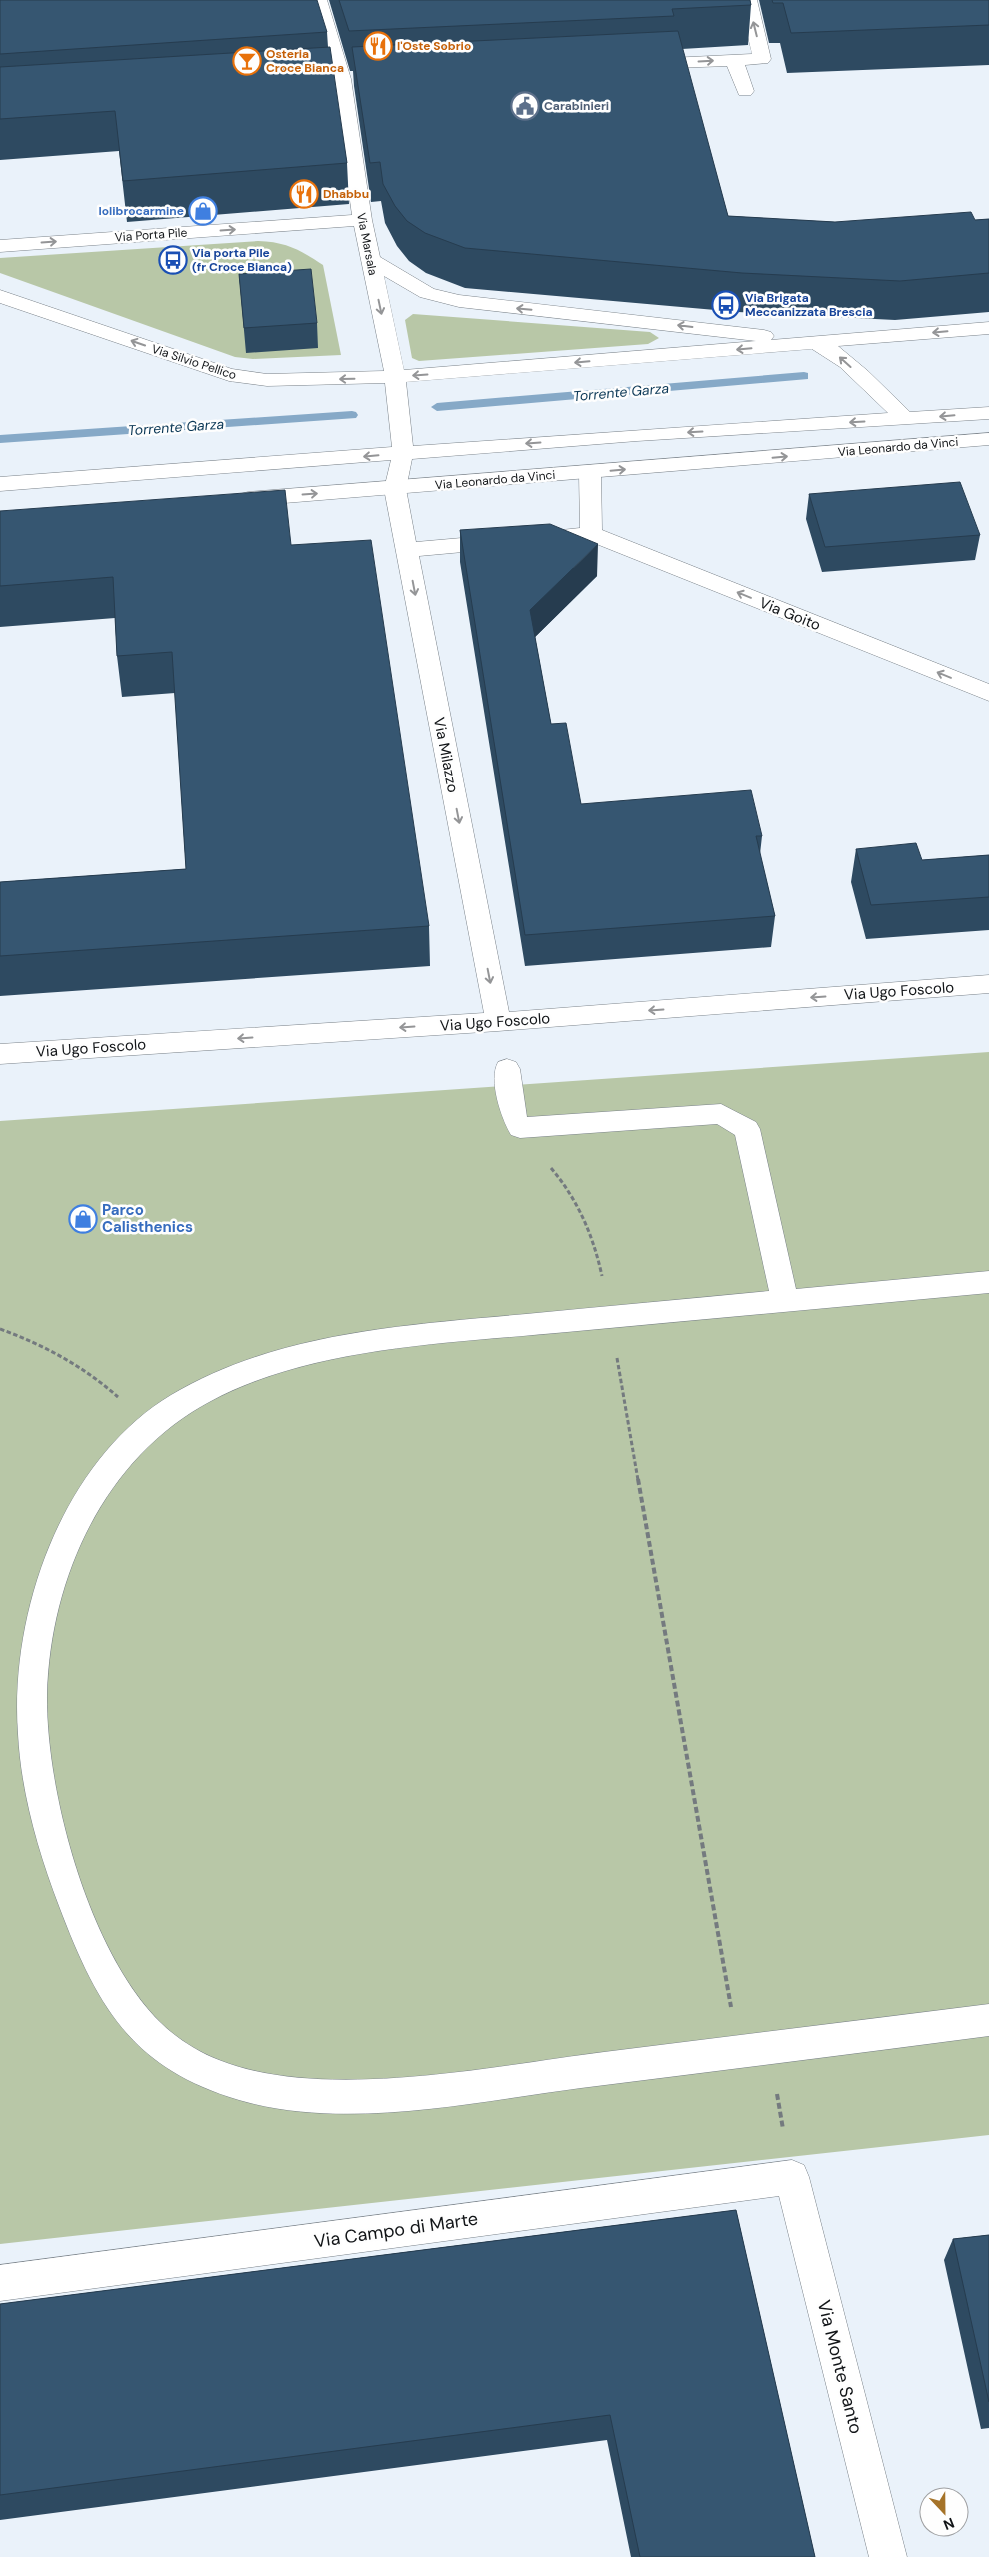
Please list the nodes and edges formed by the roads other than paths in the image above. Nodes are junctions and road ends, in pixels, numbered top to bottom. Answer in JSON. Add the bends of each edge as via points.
{"nodes":[{"id":1,"x":318,"y":0,"type":"edge"},
{"id":2,"x":748,"y":0,"type":"edge"},
{"id":3,"x":734,"y":60,"type":"junction"},
{"id":4,"x":634,"y":65,"type":"edge"},
{"id":5,"x":349,"y":79,"type":"junction"},
{"id":6,"x":323,"y":80,"type":"edge"},
{"id":7,"x":745,"y":92,"type":"dead end"},
{"id":8,"x":362,"y":220,"type":"junction"},
{"id":9,"x":0,"y":246,"type":"edge"},
{"id":10,"x":370,"y":260,"type":"junction"},
{"id":11,"x":0,"y":296,"type":"edge"},
{"id":12,"x":989,"y":328,"type":"edge"},
{"id":13,"x":821,"y":343,"type":"junction"},
{"id":14,"x":396,"y":377,"type":"junction"},
{"id":15,"x":989,"y":413,"type":"edge"},
{"id":16,"x":906,"y":419,"type":"junction"},
{"id":17,"x":989,"y":439,"type":"edge"},
{"id":18,"x":403,"y":453,"type":"junction"},
{"id":19,"x":590,"y":472,"type":"junction"},
{"id":20,"x":0,"y":484,"type":"edge"},
{"id":21,"x":395,"y":488,"type":"junction"},
{"id":22,"x":229,"y":500,"type":"edge"},
{"id":23,"x":591,"y":534,"type":"junction"},
{"id":24,"x":407,"y":550,"type":"junction"},
{"id":25,"x":989,"y":693,"type":"edge"},
{"id":26,"x":989,"y":984,"type":"edge"},
{"id":27,"x":498,"y":1022,"type":"junction"},
{"id":28,"x":0,"y":1054,"type":"edge"},
{"id":29,"x":507,"y":1069,"type":"dead end"},
{"id":30,"x":989,"y":1282,"type":"edge"},
{"id":31,"x":785,"y":1301,"type":"junction"},
{"id":32,"x":989,"y":2020,"type":"edge"},
{"id":33,"x":792,"y":2177,"type":"joint"},
{"id":34,"x":0,"y":2283,"type":"edge"},
{"id":35,"x":888,"y":2557,"type":"edge"}],
"edges":[{"from":1,"to":5,"type":"street","name":"Via Marsala"},
{"from":3,"to":2,"type":"street","one_way":true,"via":[[762,59]]},
{"from":4,"to":3,"type":"street","one_way":true},
{"from":3,"to":7,"type":"street"},
{"from":5,"to":6,"type":"street"},
{"from":5,"to":8,"type":"street","name":"Via Marsala"},
{"from":9,"to":8,"type":"street","name":"Via Porta Pile","one_way":true},
{"from":8,"to":10,"type":"street","name":"Via Marsala"},
{"from":13,"to":10,"type":"street","one_way":true,"via":[[459,301],[427,293]]},
{"from":10,"to":14,"type":"street","name":"Via Marsala","one_way":true},
{"from":14,"to":11,"type":"street","name":"Via Silvio Pellico","one_way":true,"via":[[247,379]]},
{"from":12,"to":13,"type":"street","one_way":true},
{"from":13,"to":14,"type":"street","one_way":true},
{"from":16,"to":13,"type":"street","one_way":true},
{"from":14,"to":18,"type":"street","name":"Via Marsala"},
{"from":15,"to":16,"type":"street","one_way":true},
{"from":16,"to":18,"type":"street","one_way":true},
{"from":19,"to":17,"type":"street","name":"Via Leonardo da Vinci","one_way":true},
{"from":18,"to":20,"type":"street","one_way":true},
{"from":18,"to":21,"type":"street","name":"Via Marsala"},
{"from":19,"to":21,"type":"street","name":"Via Leonardo da Vinci"},
{"from":19,"to":23,"type":"street"},
{"from":22,"to":21,"type":"street","name":"Via Leonardo da Vinci","one_way":true},
{"from":21,"to":24,"type":"street","name":"Via Milazzo"},
{"from":23,"to":24,"type":"street","name":"Via Goito"},
{"from":25,"to":23,"type":"street","name":"Via Goito","one_way":true},
{"from":24,"to":27,"type":"street","name":"Via Milazzo","one_way":true},
{"from":26,"to":27,"type":"street","name":"Via Ugo Foscolo","one_way":true},
{"from":27,"to":28,"type":"street","name":"Via Ugo Foscolo","one_way":true},
{"from":29,"to":31,"type":"street","via":[[513,1115],[520,1128],[721,1114],[747,1129]]},
{"from":30,"to":31,"type":"street"},
{"from":31,"to":32,"type":"street","via":[[397,1337],[325,1350],[264,1365],[202,1390],[149,1426],[110,1467],[79,1514],[58,1561],[41,1621],[33,1730],[41,1793],[56,1853],[97,1959],[122,2002],[156,2042],[207,2073],[268,2091],[332,2097],[406,2094]]},
{"from":33,"to":34,"type":"street","name":"Via Campo di Marte"},
{"from":33,"to":35,"type":"street","name":"Via Monte Santo"}]}
